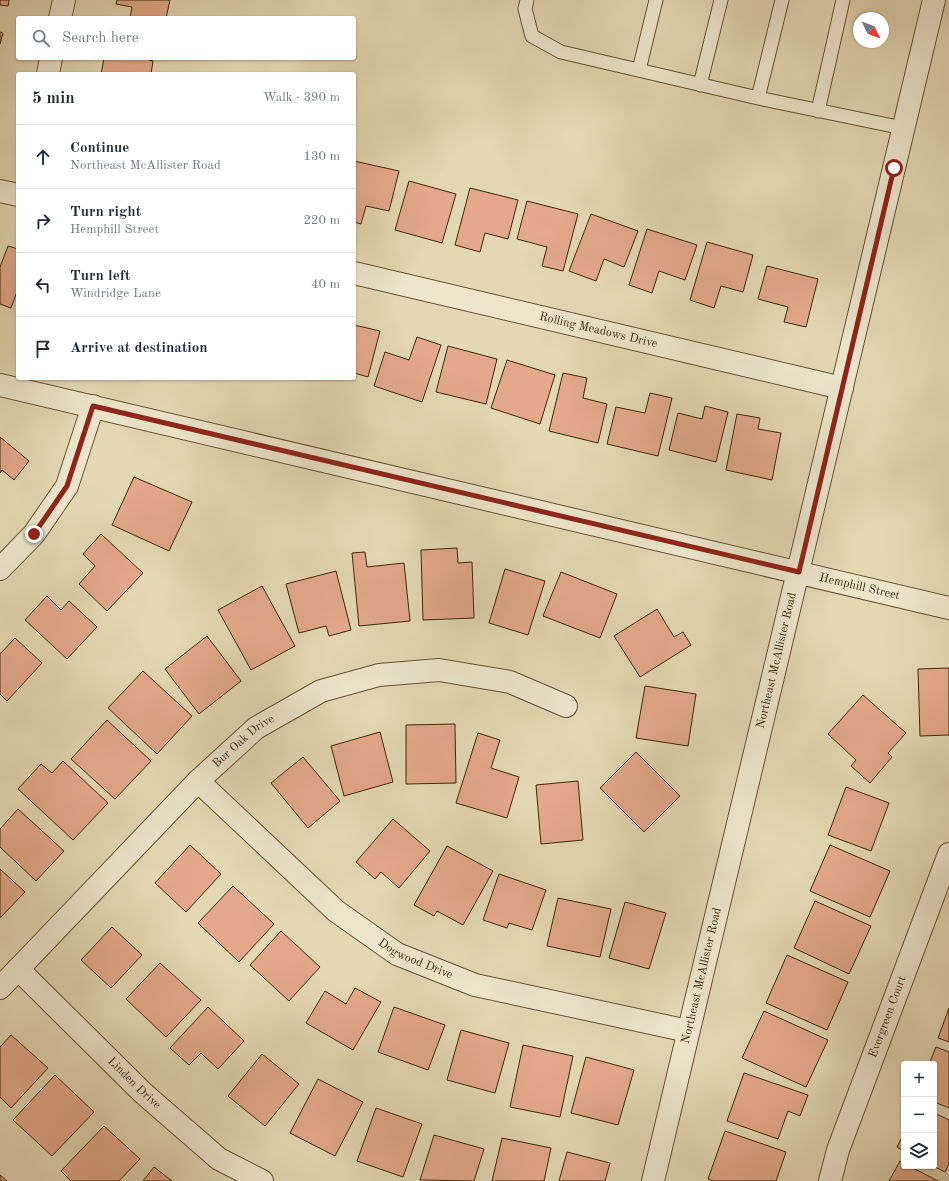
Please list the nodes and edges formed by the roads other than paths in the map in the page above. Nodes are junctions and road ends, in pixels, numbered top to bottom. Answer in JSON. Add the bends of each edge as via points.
{"nodes":[{"id":1,"x":64,"y":0,"type":"edge"},
{"id":2,"x":527,"y":0,"type":"edge"},
{"id":3,"x":656,"y":0,"type":"edge"},
{"id":4,"x":721,"y":0,"type":"edge"},
{"id":5,"x":782,"y":0,"type":"edge"},
{"id":6,"x":843,"y":0,"type":"edge"},
{"id":7,"x":934,"y":0,"type":"edge"},
{"id":8,"x":60,"y":16,"type":"edge"},
{"id":9,"x":51,"y":60,"type":"edge"},
{"id":10,"x":639,"y":70,"type":"junction"},
{"id":11,"x":48,"y":72,"type":"edge"},
{"id":12,"x":700,"y":85,"type":"junction"},
{"id":13,"x":758,"y":98,"type":"junction"},
{"id":14,"x":818,"y":111,"type":"junction"},
{"id":15,"x":903,"y":128,"type":"junction"},
{"id":16,"x":0,"y":191,"type":"edge"},
{"id":17,"x":16,"y":195,"type":"edge"},
{"id":18,"x":356,"y":273,"type":"edge"},
{"id":19,"x":0,"y":385,"type":"edge"},
{"id":20,"x":842,"y":388,"type":"junction"},
{"id":21,"x":93,"y":406,"type":"junction"},
{"id":22,"x":0,"y":569,"type":"edge"},
{"id":23,"x":799,"y":572,"type":"junction"},
{"id":24,"x":949,"y":608,"type":"edge"},
{"id":25,"x":566,"y":706,"type":"dead end"},
{"id":26,"x":198,"y":780,"type":"junction"},
{"id":27,"x":949,"y":854,"type":"edge"},
{"id":28,"x":18,"y":969,"type":"junction"},
{"id":29,"x":0,"y":988,"type":"edge"},
{"id":30,"x":688,"y":1031,"type":"junction"},
{"id":31,"x":262,"y":1181,"type":"edge"},
{"id":32,"x":653,"y":1181,"type":"edge"},
{"id":33,"x":830,"y":1181,"type":"edge"}],
"edges":[{"from":1,"to":8,"type":"street"},
{"from":2,"to":10,"type":"lane","via":[[525,9],[532,36],[561,52]]},
{"from":3,"to":10,"type":"lane"},
{"from":4,"to":12,"type":"lane"},
{"from":5,"to":13,"type":"lane"},
{"from":6,"to":14,"type":"lane"},
{"from":7,"to":15,"type":"street","name":"Northeast McAllister Road"},
{"from":9,"to":11,"type":"street"},
{"from":10,"to":12,"type":"lane"},
{"from":12,"to":13,"type":"lane"},
{"from":13,"to":14,"type":"lane"},
{"from":14,"to":15,"type":"lane"},
{"from":15,"to":20,"type":"street","name":"Northeast McAllister Road"},
{"from":16,"to":17,"type":"street"},
{"from":18,"to":20,"type":"street","name":"Rolling Meadows Drive"},
{"from":19,"to":21,"type":"street","name":"Hemphill Street"},
{"from":20,"to":23,"type":"street","name":"Northeast McAllister Road"},
{"from":21,"to":22,"type":"street","via":[[67,486],[34,534]]},
{"from":21,"to":23,"type":"street","name":"Hemphill Street"},
{"from":23,"to":24,"type":"street","name":"Hemphill Street"},
{"from":23,"to":30,"type":"street","name":"Northeast McAllister Road"},
{"from":25,"to":26,"type":"street","name":"Bur Oak Drive","via":[[510,682],[439,670],[379,675],[321,691],[256,728]]},
{"from":26,"to":28,"type":"street","name":"Bur Oak Drive"},
{"from":26,"to":30,"type":"street","name":"Dogwood Drive","via":[[336,911],[398,954],[475,985]]},
{"from":27,"to":33,"type":"street","name":"Evergreen Court","via":[[838,1150]]},
{"from":28,"to":29,"type":"street","name":"Bur Oak Drive"},
{"from":28,"to":31,"type":"street","name":"Linden Drive","via":[[143,1092],[219,1159]]},
{"from":30,"to":32,"type":"street","name":"Northeast McAllister Road"}]}
